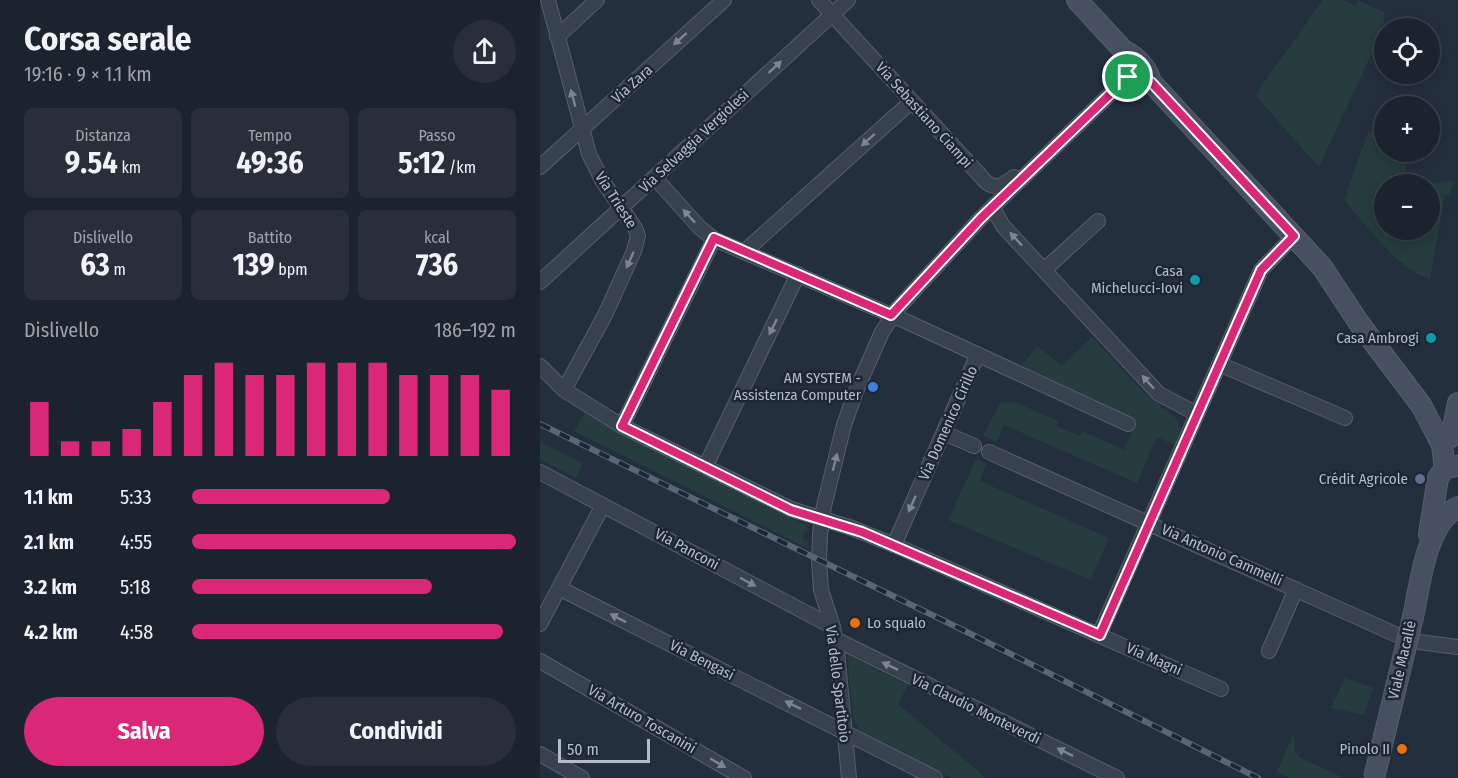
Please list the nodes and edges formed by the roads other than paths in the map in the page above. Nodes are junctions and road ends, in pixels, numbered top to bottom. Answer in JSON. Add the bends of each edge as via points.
{"nodes":[{"id":1,"x":548,"y":0,"type":"edge"},
{"id":2,"x":597,"y":0,"type":"edge"},
{"id":3,"x":724,"y":0,"type":"edge"},
{"id":4,"x":819,"y":0,"type":"edge"},
{"id":5,"x":848,"y":0,"type":"edge"},
{"id":6,"x":1077,"y":0,"type":"edge"},
{"id":7,"x":832,"y":14,"type":"junction"},
{"id":8,"x":557,"y":37,"type":"junction"},
{"id":9,"x":1123,"y":50,"type":"junction"},
{"id":10,"x":1128,"y":77,"type":"junction"},
{"id":11,"x":1151,"y":82,"type":"junction"},
{"id":12,"x":912,"y":101,"type":"junction"},
{"id":13,"x":581,"y":130,"type":"junction"},
{"id":14,"x":1040,"y":160,"type":"junction"},
{"id":15,"x":540,"y":167,"type":"edge"},
{"id":16,"x":655,"y":178,"type":"junction"},
{"id":17,"x":992,"y":207,"type":"junction"},
{"id":18,"x":621,"y":208,"type":"junction"},
{"id":19,"x":1098,"y":221,"type":"dead end"},
{"id":20,"x":1294,"y":236,"type":"junction"},
{"id":21,"x":714,"y":238,"type":"junction"},
{"id":22,"x":745,"y":251,"type":"junction"},
{"id":23,"x":1044,"y":270,"type":"junction"},
{"id":24,"x":798,"y":274,"type":"junction"},
{"id":25,"x":540,"y":282,"type":"edge"},
{"id":26,"x":891,"y":315,"type":"junction"},
{"id":27,"x":978,"y":354,"type":"junction"},
{"id":28,"x":1219,"y":364,"type":"junction"},
{"id":29,"x":540,"y":366,"type":"edge"},
{"id":30,"x":564,"y":390,"type":"junction"},
{"id":31,"x":1458,"y":403,"type":"edge"},
{"id":32,"x":1421,"y":405,"type":"junction"},
{"id":33,"x":1197,"y":414,"type":"junction"},
{"id":34,"x":1345,"y":418,"type":"dead end"},
{"id":35,"x":1128,"y":424,"type":"dead end"},
{"id":36,"x":622,"y":426,"type":"junction"},
{"id":37,"x":944,"y":433,"type":"junction"},
{"id":38,"x":1455,"y":442,"type":"edge"},
{"id":39,"x":974,"y":446,"type":"dead end"},
{"id":40,"x":989,"y":452,"type":"dead end"},
{"id":41,"x":705,"y":467,"type":"junction"},
{"id":42,"x":1452,"y":467,"type":"edge"},
{"id":43,"x":540,"y":472,"type":"edge"},
{"id":44,"x":1438,"y":489,"type":"junction"},
{"id":45,"x":603,"y":505,"type":"junction"},
{"id":46,"x":1458,"y":506,"type":"edge"},
{"id":47,"x":822,"y":519,"type":"junction"},
{"id":48,"x":1149,"y":522,"type":"junction"},
{"id":49,"x":1431,"y":543,"type":"junction"},
{"id":50,"x":894,"y":545,"type":"junction"},
{"id":51,"x":559,"y":588,"type":"junction"},
{"id":52,"x":1296,"y":589,"type":"junction"},
{"id":53,"x":824,"y":600,"type":"junction"},
{"id":54,"x":801,"y":610,"type":"junction"},
{"id":55,"x":540,"y":624,"type":"edge"},
{"id":56,"x":834,"y":633,"type":"junction"},
{"id":57,"x":1100,"y":635,"type":"junction"},
{"id":58,"x":1458,"y":647,"type":"edge"},
{"id":59,"x":1269,"y":651,"type":"dead end"},
{"id":60,"x":540,"y":661,"type":"edge"},
{"id":61,"x":1221,"y":688,"type":"dead end"},
{"id":62,"x":845,"y":731,"type":"junction"},
{"id":63,"x":540,"y":754,"type":"edge"},
{"id":64,"x":582,"y":778,"type":"edge"},
{"id":65,"x":744,"y":778,"type":"edge"},
{"id":66,"x":849,"y":778,"type":"edge"},
{"id":67,"x":935,"y":778,"type":"edge"},
{"id":68,"x":1117,"y":778,"type":"edge"},
{"id":69,"x":1374,"y":778,"type":"edge"}],
"edges":[{"from":1,"to":8,"type":"street","name":"Via Trieste"},
{"from":2,"to":8,"type":"street"},
{"from":3,"to":13,"type":"street","name":"Via Zara","one_way":true},
{"from":4,"to":7,"type":"street","name":"Via Sebastiano Ciampi"},
{"from":5,"to":7,"type":"street","name":"Via Selvaggia Vergiolesi"},
{"from":6,"to":9,"type":"street"},
{"from":7,"to":12,"type":"street","name":"Via Sebastiano Ciampi"},
{"from":16,"to":7,"type":"street","name":"Via Selvaggia Vergiolesi","one_way":true},
{"from":13,"to":8,"type":"street","name":"Via Trieste","one_way":true},
{"from":9,"to":10,"type":"street"},
{"from":9,"to":11,"type":"street","via":[[1145,68]]},
{"from":10,"to":11,"type":"street"},
{"from":10,"to":14,"type":"street"},
{"from":11,"to":20,"type":"street"},
{"from":12,"to":14,"type":"street","name":"Via Sebastiano Ciampi","via":[[989,185],[1004,185]]},
{"from":12,"to":22,"type":"street","one_way":true},
{"from":13,"to":15,"type":"street","name":"Via Zara"},
{"from":13,"to":18,"type":"street","name":"Via Trieste","via":[[597,172]]},
{"from":14,"to":17,"type":"street","name":"Via dello Spartitoio"},
{"from":16,"to":18,"type":"street","name":"Via Selvaggia Vergiolesi"},
{"from":21,"to":16,"type":"street","name":"Via Domenico Cirillo","one_way":true},
{"from":23,"to":17,"type":"street","one_way":true,"via":[[1003,226]]},
{"from":17,"to":26,"type":"street","name":"Via dello Spartitoio"},
{"from":18,"to":25,"type":"street","name":"Via Selvaggia Vergiolesi"},
{"from":18,"to":30,"type":"street","name":"Via Trieste","one_way":true,"via":[[637,232],[636,245],[612,301]]},
{"from":19,"to":23,"type":"street"},
{"from":20,"to":28,"type":"street","via":[[1261,270]]},
{"from":20,"to":32,"type":"street","via":[[1322,267]]},
{"from":21,"to":22,"type":"street","name":"Via Domenico Cirillo"},
{"from":21,"to":36,"type":"street"},
{"from":22,"to":24,"type":"street","name":"Via Domenico Cirillo"},
{"from":33,"to":23,"type":"street","one_way":true,"via":[[1159,394]]},
{"from":24,"to":26,"type":"street","name":"Via Domenico Cirillo"},
{"from":24,"to":41,"type":"street","one_way":true},
{"from":26,"to":27,"type":"street","name":"Via Domenico Cirillo"},
{"from":47,"to":26,"type":"street","name":"Via dello Spartitoio","one_way":true,"via":[[849,409]]},
{"from":27,"to":35,"type":"street"},
{"from":27,"to":37,"type":"street","name":"Via Domenico Cirillo"},
{"from":28,"to":33,"type":"street"},
{"from":28,"to":34,"type":"street"},
{"from":29,"to":30,"type":"street","name":"Via Magni"},
{"from":30,"to":36,"type":"street","name":"Via Magni"},
{"from":31,"to":38,"type":"street"},
{"from":32,"to":38,"type":"street"},
{"from":32,"to":42,"type":"street"},
{"from":33,"to":48,"type":"street"},
{"from":36,"to":41,"type":"street","name":"Via Magni"},
{"from":37,"to":39,"type":"street"},
{"from":37,"to":50,"type":"street","name":"Via Domenico Cirillo","one_way":true},
{"from":40,"to":48,"type":"street","name":"Via Antonio Cammelli"},
{"from":41,"to":47,"type":"street","name":"Via Magni","via":[[791,510]]},
{"from":42,"to":44,"type":"street","name":"Viale Macallè","via":[[1438,478]]},
{"from":43,"to":45,"type":"street","name":"Via Panconi"},
{"from":44,"to":46,"type":"street"},
{"from":44,"to":49,"type":"street","name":"Viale Macallè"},
{"from":45,"to":51,"type":"street"},
{"from":45,"to":54,"type":"street","name":"Via Panconi","one_way":true},
{"from":46,"to":49,"type":"street","name":"Viale Macallè","via":[[1442,520]]},
{"from":47,"to":50,"type":"street","name":"Via Magni"},
{"from":47,"to":53,"type":"street","name":"Via dello Spartitoio","via":[[819,579]]},
{"from":48,"to":52,"type":"street","name":"Via Antonio Cammelli"},
{"from":48,"to":57,"type":"street"},
{"from":49,"to":69,"type":"street","name":"Viale Macallè","bridge":true},
{"from":50,"to":57,"type":"street","name":"Via Magni"},
{"from":51,"to":55,"type":"street"},
{"from":62,"to":51,"type":"street","name":"Via Bengasi","one_way":true},
{"from":52,"to":58,"type":"street","name":"Via Antonio Cammelli","via":[[1389,632],[1419,642]]},
{"from":52,"to":59,"type":"street"},
{"from":53,"to":54,"type":"street"},
{"from":53,"to":56,"type":"street","name":"Via dello Spartitoio"},
{"from":54,"to":56,"type":"street","name":"Via Panconi"},
{"from":56,"to":62,"type":"street","name":"Via dello Spartitoio"},
{"from":68,"to":56,"type":"street","name":"Via Claudio Monteverdi","one_way":true},
{"from":57,"to":61,"type":"street","name":"Via Magni"},
{"from":60,"to":65,"type":"street","name":"Via Arturo Toscanini","one_way":true},
{"from":62,"to":66,"type":"street","name":"Via dello Spartitoio"},
{"from":62,"to":67,"type":"street","name":"Via Bengasi"},
{"from":63,"to":64,"type":"street"}]}
